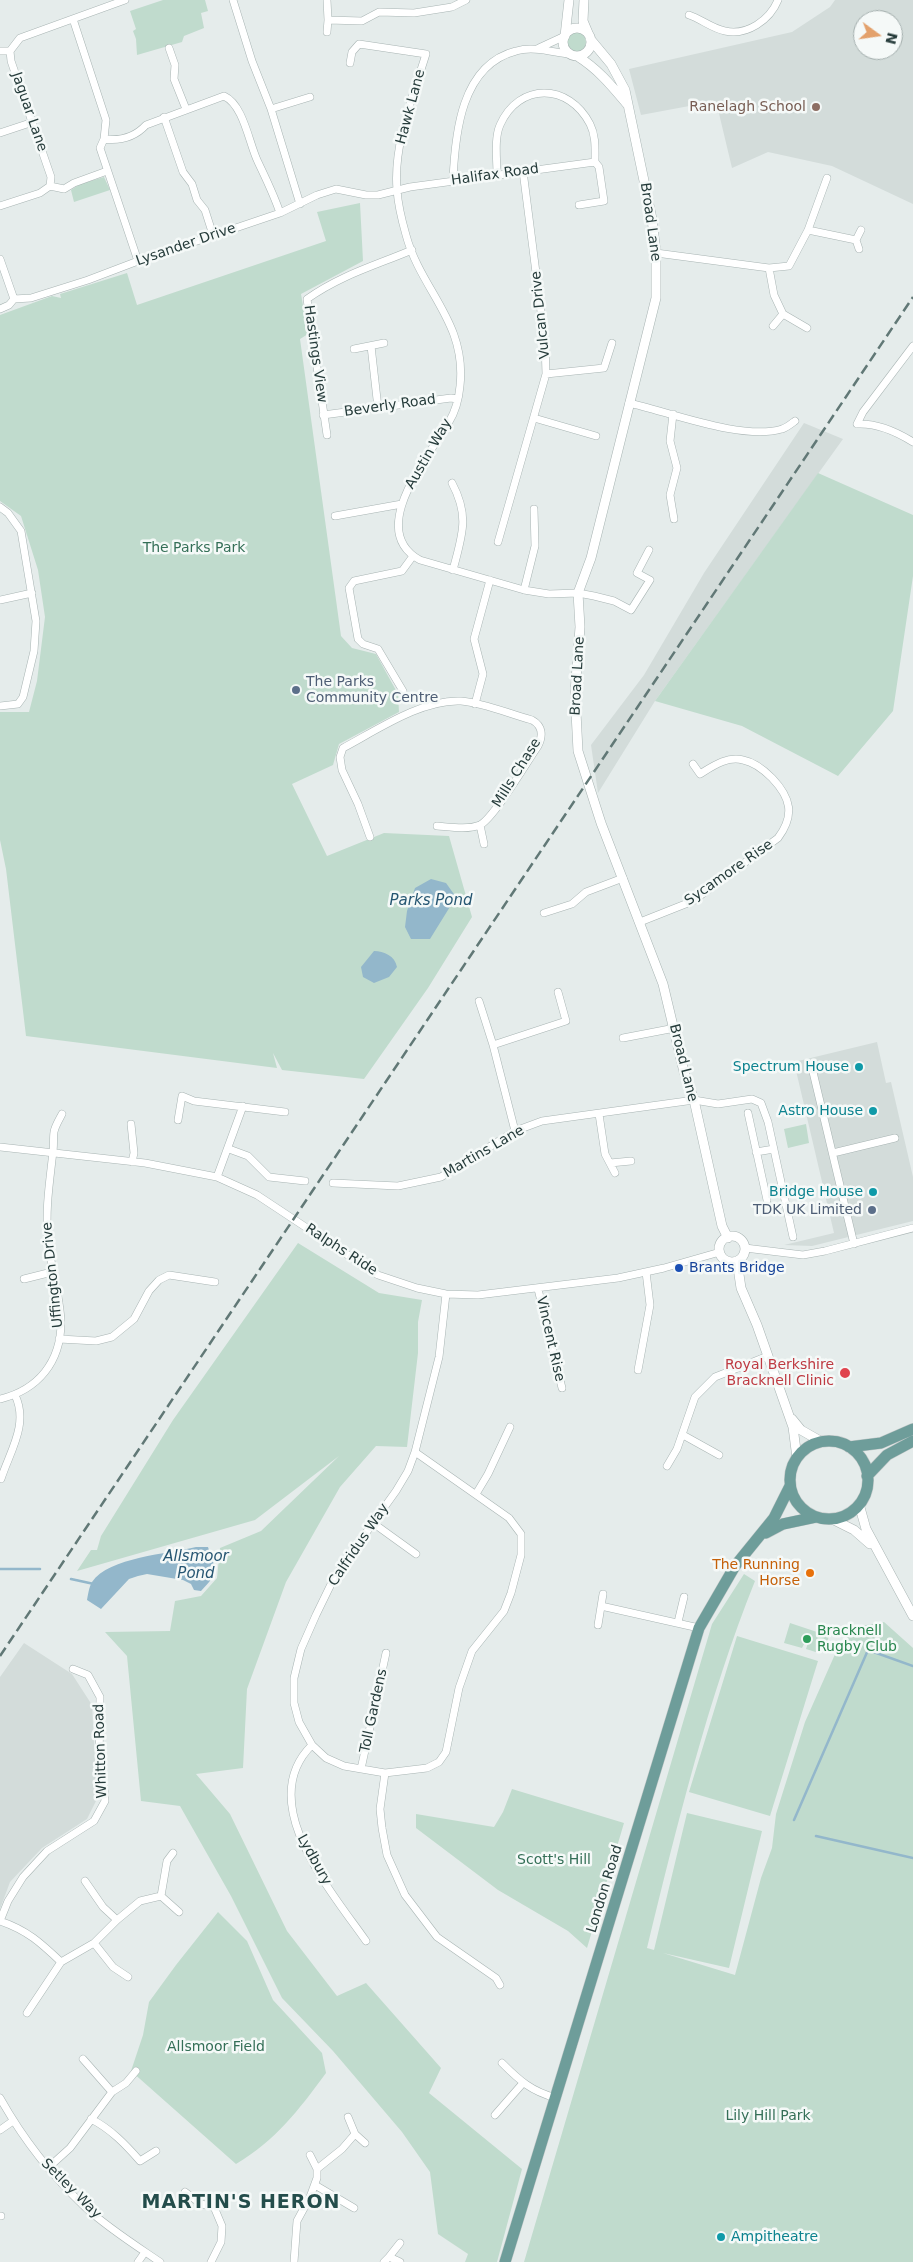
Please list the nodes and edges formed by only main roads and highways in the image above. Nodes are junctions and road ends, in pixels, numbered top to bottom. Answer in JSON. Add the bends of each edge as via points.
{"nodes":[{"id":1,"x":913,"y":1429,"type":"edge"},
{"id":2,"x":913,"y":1442,"type":"edge"},
{"id":3,"x":849,"y":1447,"type":"junction"},
{"id":4,"x":867,"y":1476,"type":"junction"},
{"id":5,"x":790,"y":1486,"type":"junction"},
{"id":6,"x":816,"y":1517,"type":"junction"},
{"id":7,"x":758,"y":1538,"type":"junction"},
{"id":8,"x":506,"y":2262,"type":"edge"}],
"edges":[{"from":1,"to":3,"type":"main road","via":[[881,1443]]},
{"from":2,"to":4,"type":"main road","via":[[887,1455]]},
{"from":3,"to":4,"type":"main road","via":[[861,1458]]},
{"from":3,"to":5,"type":"main road","via":[[835,1442],[811,1445],[797,1458]]},
{"from":4,"to":6,"type":"main road","via":[[864,1495],[846,1515],[832,1519]]},
{"from":5,"to":6,"type":"main road","via":[[798,1505]]},
{"from":5,"to":7,"type":"main road","name":"London Road","via":[[774,1518]]},
{"from":6,"to":7,"type":"main road","name":"London Road","via":[[783,1524]]},
{"from":7,"to":8,"type":"main road","name":"London Road","via":[[731,1571],[699,1628]]}]}
